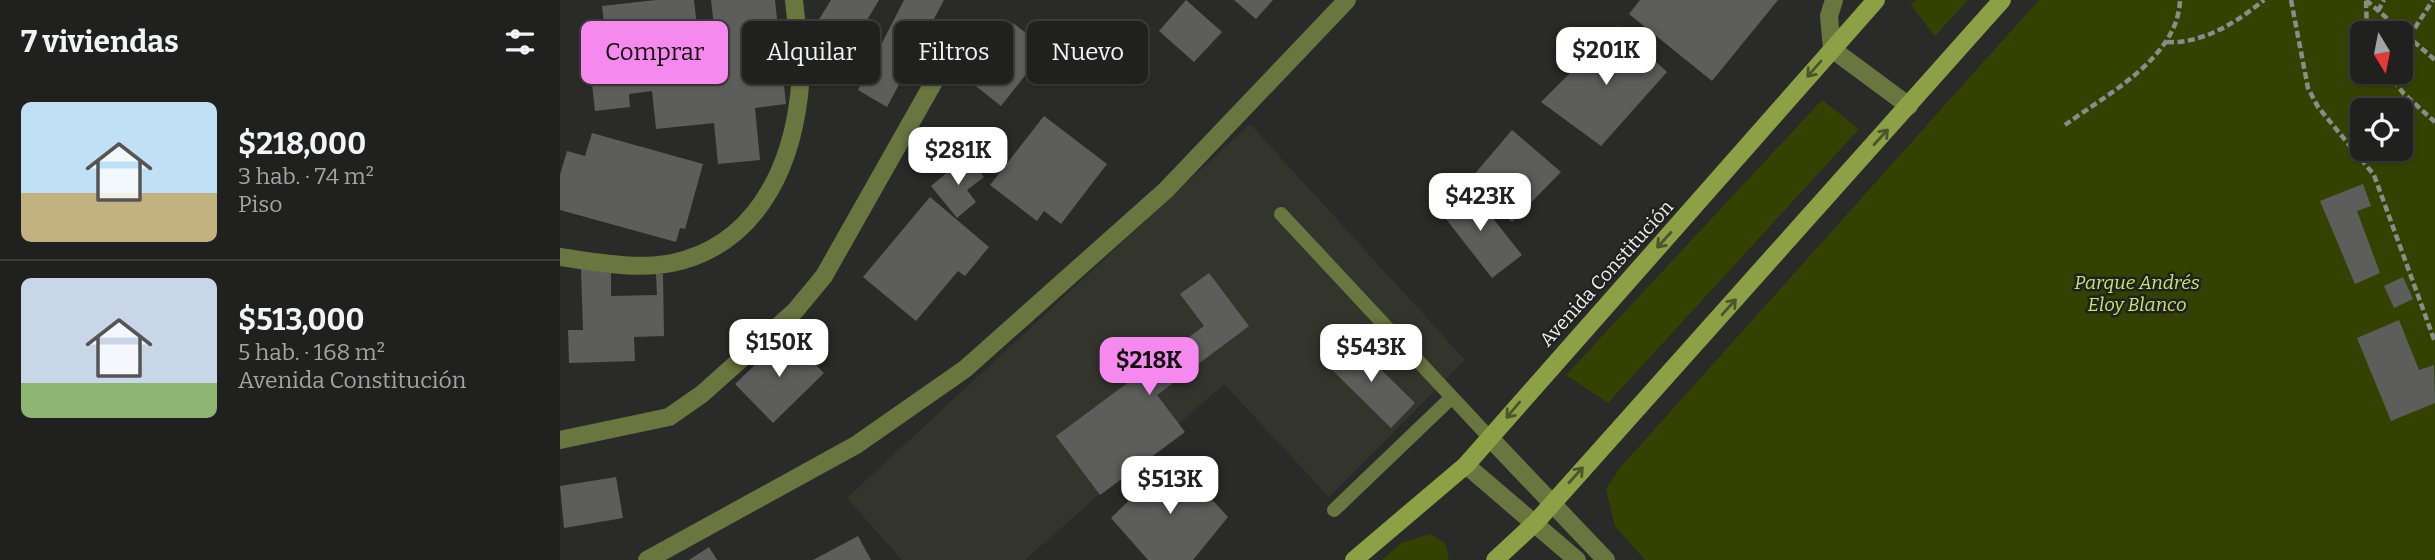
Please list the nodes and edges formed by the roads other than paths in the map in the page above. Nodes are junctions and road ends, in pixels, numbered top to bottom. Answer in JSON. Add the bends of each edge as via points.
{"nodes":[{"id":1,"x":794,"y":0,"type":"edge"},
{"id":2,"x":1347,"y":0,"type":"edge"},
{"id":3,"x":1834,"y":0,"type":"edge"},
{"id":4,"x":1876,"y":0,"type":"edge"},
{"id":5,"x":2002,"y":0,"type":"edge"},
{"id":6,"x":1832,"y":49,"type":"junction"},
{"id":7,"x":933,"y":84,"type":"edge"},
{"id":8,"x":1909,"y":106,"type":"junction"},
{"id":9,"x":1281,"y":215,"type":"dead end"},
{"id":10,"x":560,"y":257,"type":"edge"},
{"id":11,"x":1451,"y":398,"type":"junction"},
{"id":12,"x":1490,"y":438,"type":"junction"},
{"id":13,"x":560,"y":440,"type":"edge"},
{"id":14,"x":1466,"y":465,"type":"junction"},
{"id":15,"x":1552,"y":502,"type":"junction"},
{"id":16,"x":1334,"y":510,"type":"dead end"},
{"id":17,"x":1536,"y":522,"type":"junction"},
{"id":18,"x":1500,"y":558,"type":"edge"},
{"id":19,"x":647,"y":560,"type":"edge"},
{"id":20,"x":1354,"y":560,"type":"edge"},
{"id":21,"x":1577,"y":560,"type":"edge"},
{"id":22,"x":1606,"y":560,"type":"edge"}],
"edges":[{"from":1,"to":10,"type":"street","via":[[799,94],[779,176],[755,216],[715,249],[671,263],[624,265]]},
{"from":2,"to":19,"type":"street","via":[[1166,190],[965,369],[856,445]]},
{"from":3,"to":6,"type":"street","via":[[1829,16]]},
{"from":4,"to":6,"type":"main road","name":"Avenida Constitución"},
{"from":5,"to":8,"type":"main road"},
{"from":6,"to":8,"type":"street"},
{"from":6,"to":12,"type":"main road","name":"Avenida Constitución","one_way":true},
{"from":7,"to":13,"type":"street","via":[[824,276],[795,311],[702,394],[669,417]]},
{"from":15,"to":8,"type":"main road","one_way":true},
{"from":9,"to":11,"type":"lane"},
{"from":11,"to":12,"type":"lane"},
{"from":11,"to":16,"type":"lane"},
{"from":12,"to":14,"type":"main road","name":"Avenida Constitución"},
{"from":12,"to":15,"type":"street"},
{"from":14,"to":17,"type":"street"},
{"from":14,"to":20,"type":"main road","name":"Avenida Constitución"},
{"from":15,"to":17,"type":"main road"},
{"from":15,"to":22,"type":"street"},
{"from":17,"to":18,"type":"main road"},
{"from":17,"to":21,"type":"street"}]}
